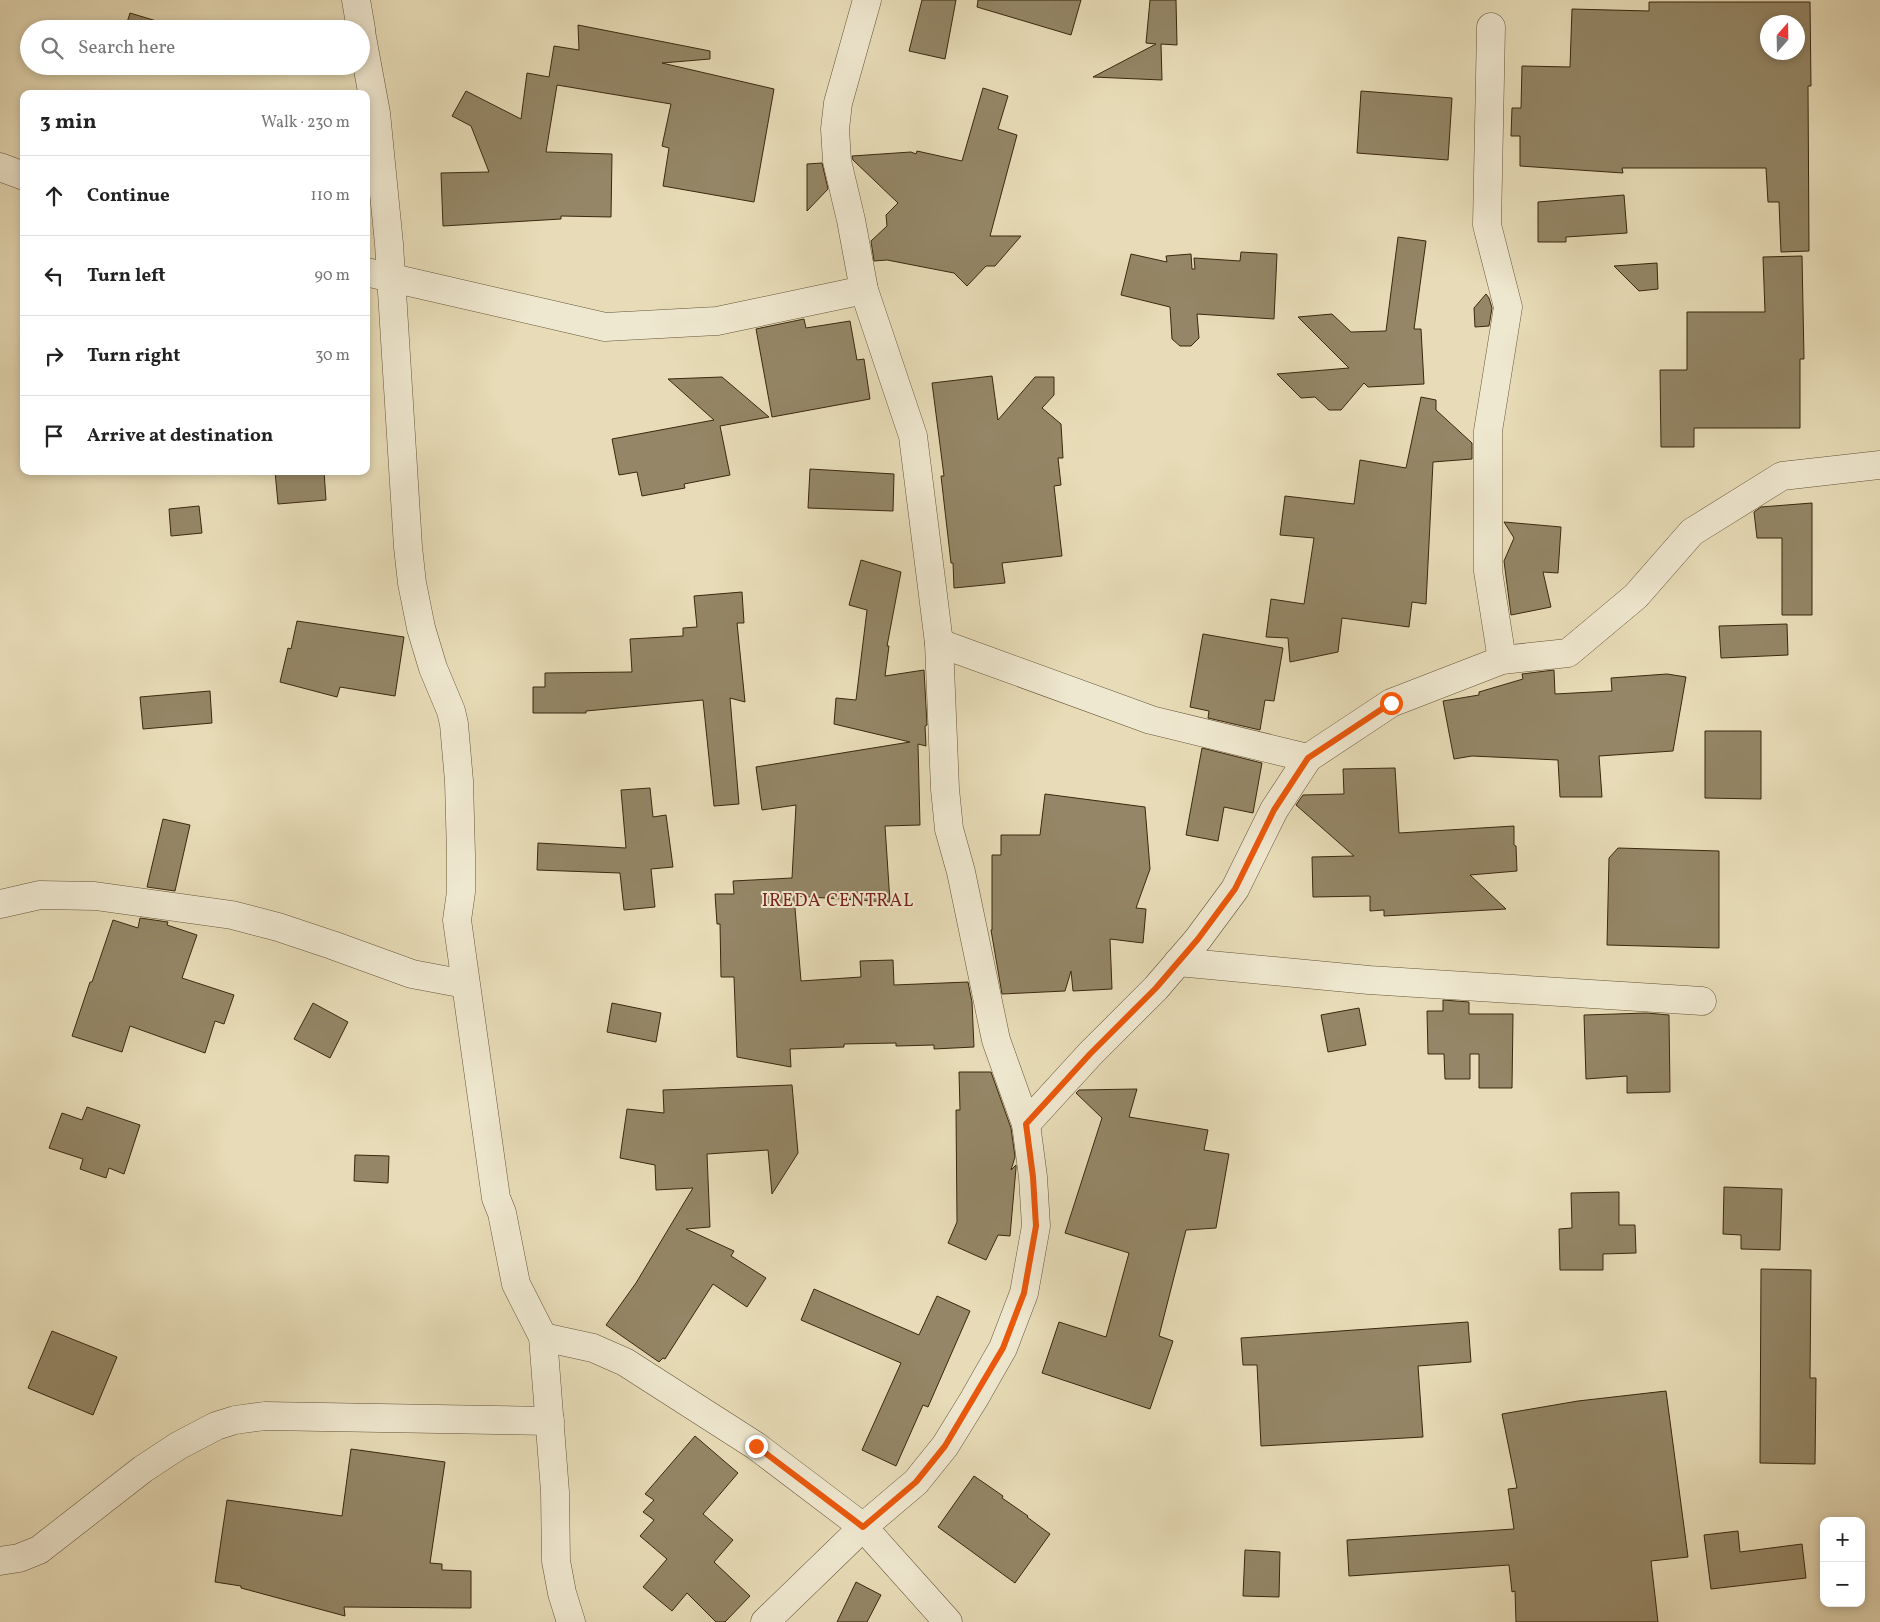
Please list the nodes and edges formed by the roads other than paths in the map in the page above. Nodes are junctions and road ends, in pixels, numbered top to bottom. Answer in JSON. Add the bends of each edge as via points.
{"nodes":[{"id":1,"x":356,"y":0,"type":"edge"},
{"id":2,"x":867,"y":0,"type":"edge"},
{"id":3,"x":359,"y":20,"type":"edge"},
{"id":4,"x":1491,"y":27,"type":"dead end"},
{"id":5,"x":369,"y":75,"type":"edge"},
{"id":6,"x":0,"y":167,"type":"edge"},
{"id":7,"x":20,"y":174,"type":"edge"},
{"id":8,"x":379,"y":276,"type":"edge"},
{"id":9,"x":864,"y":290,"type":"junction"},
{"id":10,"x":1880,"y":465,"type":"edge"},
{"id":11,"x":939,"y":643,"type":"junction"},
{"id":12,"x":1502,"y":660,"type":"junction"},
{"id":13,"x":1308,"y":758,"type":"junction"},
{"id":14,"x":0,"y":904,"type":"edge"},
{"id":15,"x":1178,"y":962,"type":"junction"},
{"id":16,"x":465,"y":984,"type":"junction"},
{"id":17,"x":1702,"y":1001,"type":"dead end"},
{"id":18,"x":1026,"y":1124,"type":"junction"},
{"id":19,"x":542,"y":1337,"type":"junction"},
{"id":20,"x":550,"y":1421,"type":"junction"},
{"id":21,"x":863,"y":1527,"type":"junction"},
{"id":22,"x":0,"y":1561,"type":"edge"},
{"id":23,"x":571,"y":1622,"type":"edge"},
{"id":24,"x":766,"y":1622,"type":"edge"},
{"id":25,"x":948,"y":1622,"type":"edge"}],
"edges":[{"from":1,"to":3,"type":"street"},
{"from":2,"to":9,"type":"street","via":[[838,102],[835,129],[837,161]]},
{"from":4,"to":12,"type":"street","via":[[1487,225],[1508,307],[1488,431],[1488,571]]},
{"from":5,"to":8,"type":"street","via":[[376,113]]},
{"from":6,"to":7,"type":"street"},
{"from":8,"to":9,"type":"street","via":[[605,327],[717,321]]},
{"from":8,"to":16,"type":"street","via":[[412,583],[420,628],[454,724],[461,854],[457,920]]},
{"from":9,"to":11,"type":"street","via":[[913,436]]},
{"from":10,"to":12,"type":"street","via":[[1782,476],[1692,532],[1636,596],[1568,653]]},
{"from":11,"to":13,"type":"street","via":[[1150,720]]},
{"from":11,"to":18,"type":"street","via":[[949,829],[996,1040]]},
{"from":12,"to":13,"type":"street","via":[[1391,703]]},
{"from":13,"to":15,"type":"street","via":[[1274,810],[1235,889]]},
{"from":14,"to":16,"type":"street","via":[[40,895],[95,896],[232,915],[278,927],[412,974]]},
{"from":15,"to":17,"type":"street","via":[[1369,980]]},
{"from":15,"to":18,"type":"street"},
{"from":16,"to":19,"type":"street","via":[[496,1198],[516,1284]]},
{"from":18,"to":21,"type":"street","via":[[1036,1226],[1024,1293],[1003,1348],[945,1446],[916,1482]]},
{"from":19,"to":20,"type":"street"},
{"from":19,"to":21,"type":"street","via":[[593,1348],[626,1362],[756,1446]]},
{"from":20,"to":22,"type":"street","via":[[265,1416],[235,1420],[178,1446],[143,1469],[39,1550]]},
{"from":20,"to":23,"type":"street","via":[[556,1560]]},
{"from":21,"to":24,"type":"street"},
{"from":21,"to":25,"type":"street"}]}
